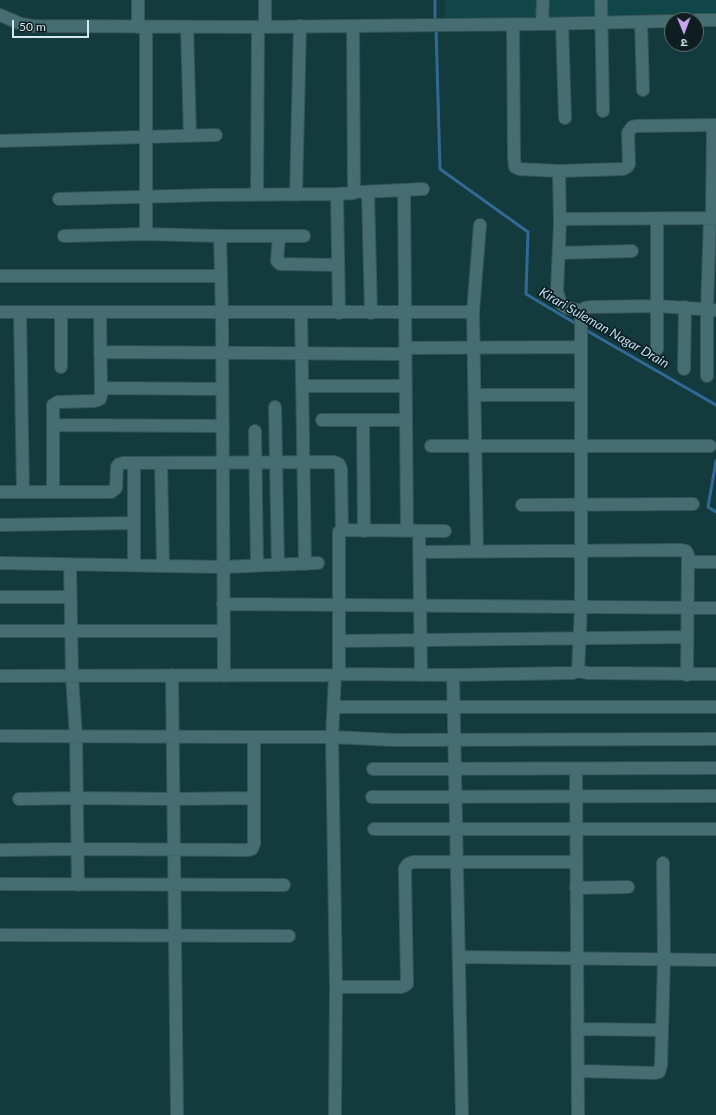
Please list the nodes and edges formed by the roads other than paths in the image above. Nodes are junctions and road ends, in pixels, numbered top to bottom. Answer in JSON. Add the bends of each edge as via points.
{"nodes":[{"id":1,"x":138,"y":0,"type":"edge"},
{"id":2,"x":265,"y":0,"type":"edge"},
{"id":3,"x":543,"y":0,"type":"edge"},
{"id":4,"x":600,"y":0,"type":"edge"},
{"id":5,"x":0,"y":15,"type":"edge"},
{"id":6,"x":704,"y":20,"type":"edge"},
{"id":7,"x":716,"y":20,"type":"edge"},
{"id":8,"x":664,"y":21,"type":"edge"},
{"id":9,"x":641,"y":22,"type":"junction"},
{"id":10,"x":601,"y":23,"type":"junction"},
{"id":11,"x":513,"y":24,"type":"junction"},
{"id":12,"x":542,"y":24,"type":"junction"},
{"id":13,"x":562,"y":24,"type":"junction"},
{"id":14,"x":300,"y":26,"type":"junction"},
{"id":15,"x":353,"y":26,"type":"junction"},
{"id":16,"x":142,"y":27,"type":"junction"},
{"id":17,"x":187,"y":27,"type":"junction"},
{"id":18,"x":262,"y":27,"type":"junction"},
{"id":19,"x":643,"y":90,"type":"dead end"},
{"id":20,"x":603,"y":111,"type":"dead end"},
{"id":21,"x":565,"y":118,"type":"dead end"},
{"id":22,"x":715,"y":125,"type":"edge"},
{"id":23,"x":190,"y":135,"type":"junction"},
{"id":24,"x":216,"y":135,"type":"dead end"},
{"id":25,"x":146,"y":136,"type":"junction"},
{"id":26,"x":0,"y":141,"type":"edge"},
{"id":27,"x":559,"y":171,"type":"junction"},
{"id":28,"x":423,"y":189,"type":"dead end"},
{"id":29,"x":404,"y":190,"type":"junction"},
{"id":30,"x":368,"y":192,"type":"junction"},
{"id":31,"x":354,"y":193,"type":"junction"},
{"id":32,"x":337,"y":194,"type":"junction"},
{"id":33,"x":257,"y":195,"type":"junction"},
{"id":34,"x":296,"y":195,"type":"junction"},
{"id":35,"x":146,"y":197,"type":"junction"},
{"id":36,"x":59,"y":199,"type":"dead end"},
{"id":37,"x":713,"y":218,"type":"edge"},
{"id":38,"x":560,"y":219,"type":"junction"},
{"id":39,"x":657,"y":219,"type":"junction"},
{"id":40,"x":480,"y":225,"type":"dead end"},
{"id":41,"x":146,"y":234,"type":"junction"},
{"id":42,"x":64,"y":236,"type":"dead end"},
{"id":43,"x":220,"y":236,"type":"junction"},
{"id":44,"x":279,"y":236,"type":"junction"},
{"id":45,"x":304,"y":236,"type":"dead end"},
{"id":46,"x":632,"y":251,"type":"dead end"},
{"id":47,"x":559,"y":253,"type":"junction"},
{"id":48,"x":338,"y":265,"type":"junction"},
{"id":49,"x":0,"y":276,"type":"edge"},
{"id":50,"x":220,"y":276,"type":"junction"},
{"id":51,"x":657,"y":306,"type":"junction"},
{"id":52,"x":684,"y":307,"type":"junction"},
{"id":53,"x":712,"y":310,"type":"edge"},
{"id":54,"x":0,"y":312,"type":"edge"},
{"id":55,"x":473,"y":312,"type":"junction"},
{"id":56,"x":20,"y":313,"type":"junction"},
{"id":57,"x":61,"y":313,"type":"junction"},
{"id":58,"x":100,"y":313,"type":"junction"},
{"id":59,"x":222,"y":313,"type":"junction"},
{"id":60,"x":301,"y":313,"type":"junction"},
{"id":61,"x":339,"y":313,"type":"junction"},
{"id":62,"x":371,"y":313,"type":"junction"},
{"id":63,"x":405,"y":313,"type":"junction"},
{"id":64,"x":582,"y":314,"type":"junction"},
{"id":65,"x":581,"y":343,"type":"junction"},
{"id":66,"x":474,"y":348,"type":"junction"},
{"id":67,"x":657,"y":349,"type":"dead end"},
{"id":68,"x":405,"y":351,"type":"junction"},
{"id":69,"x":100,"y":352,"type":"junction"},
{"id":70,"x":222,"y":353,"type":"junction"},
{"id":71,"x":302,"y":354,"type":"junction"},
{"id":72,"x":61,"y":367,"type":"dead end"},
{"id":73,"x":684,"y":369,"type":"dead end"},
{"id":74,"x":707,"y":376,"type":"dead end"},
{"id":75,"x":302,"y":386,"type":"junction"},
{"id":76,"x":406,"y":386,"type":"junction"},
{"id":77,"x":101,"y":388,"type":"junction"},
{"id":78,"x":222,"y":389,"type":"junction"},
{"id":79,"x":475,"y":395,"type":"junction"},
{"id":80,"x":581,"y":395,"type":"junction"},
{"id":81,"x":275,"y":407,"type":"dead end"},
{"id":82,"x":322,"y":420,"type":"dead end"},
{"id":83,"x":363,"y":420,"type":"junction"},
{"id":84,"x":406,"y":420,"type":"junction"},
{"id":85,"x":53,"y":425,"type":"junction"},
{"id":86,"x":223,"y":426,"type":"junction"},
{"id":87,"x":255,"y":431,"type":"dead end"},
{"id":88,"x":431,"y":446,"type":"dead end"},
{"id":89,"x":710,"y":446,"type":"dead end"},
{"id":90,"x":475,"y":447,"type":"junction"},
{"id":91,"x":581,"y":447,"type":"junction"},
{"id":92,"x":134,"y":463,"type":"junction"},
{"id":93,"x":161,"y":463,"type":"junction"},
{"id":94,"x":223,"y":463,"type":"junction"},
{"id":95,"x":255,"y":463,"type":"junction"},
{"id":96,"x":276,"y":463,"type":"junction"},
{"id":97,"x":304,"y":463,"type":"junction"},
{"id":98,"x":0,"y":492,"type":"edge"},
{"id":99,"x":23,"y":492,"type":"junction"},
{"id":100,"x":53,"y":492,"type":"junction"},
{"id":101,"x":580,"y":504,"type":"junction"},
{"id":102,"x":693,"y":504,"type":"dead end"},
{"id":103,"x":522,"y":505,"type":"dead end"},
{"id":104,"x":134,"y":523,"type":"junction"},
{"id":105,"x":0,"y":525,"type":"edge"},
{"id":106,"x":342,"y":531,"type":"junction"},
{"id":107,"x":364,"y":531,"type":"junction"},
{"id":108,"x":413,"y":531,"type":"junction"},
{"id":109,"x":445,"y":531,"type":"dead end"},
{"id":110,"x":420,"y":552,"type":"junction"},
{"id":111,"x":477,"y":552,"type":"junction"},
{"id":112,"x":580,"y":552,"type":"junction"},
{"id":113,"x":688,"y":562,"type":"junction"},
{"id":114,"x":716,"y":562,"type":"edge"},
{"id":115,"x":0,"y":563,"type":"edge"},
{"id":116,"x":318,"y":563,"type":"dead end"},
{"id":117,"x":70,"y":564,"type":"junction"},
{"id":118,"x":306,"y":564,"type":"junction"},
{"id":119,"x":134,"y":565,"type":"junction"},
{"id":120,"x":278,"y":565,"type":"junction"},
{"id":121,"x":163,"y":566,"type":"junction"},
{"id":122,"x":257,"y":566,"type":"junction"},
{"id":123,"x":223,"y":567,"type":"junction"},
{"id":124,"x":0,"y":597,"type":"edge"},
{"id":125,"x":70,"y":597,"type":"junction"},
{"id":126,"x":224,"y":604,"type":"junction"},
{"id":127,"x":338,"y":604,"type":"junction"},
{"id":128,"x":421,"y":605,"type":"junction"},
{"id":129,"x":581,"y":607,"type":"junction"},
{"id":130,"x":687,"y":607,"type":"junction"},
{"id":131,"x":716,"y":608,"type":"edge"},
{"id":132,"x":0,"y":630,"type":"edge"},
{"id":133,"x":71,"y":630,"type":"junction"},
{"id":134,"x":224,"y":631,"type":"junction"},
{"id":135,"x":687,"y":637,"type":"junction"},
{"id":136,"x":580,"y":638,"type":"junction"},
{"id":137,"x":421,"y":641,"type":"junction"},
{"id":138,"x":339,"y":642,"type":"junction"},
{"id":139,"x":578,"y":671,"type":"junction"},
{"id":140,"x":716,"y":674,"type":"edge"},
{"id":141,"x":337,"y":675,"type":"junction"},
{"id":142,"x":420,"y":675,"type":"junction"},
{"id":143,"x":453,"y":675,"type":"junction"},
{"id":144,"x":687,"y":675,"type":"junction"},
{"id":145,"x":0,"y":676,"type":"edge"},
{"id":146,"x":72,"y":676,"type":"junction"},
{"id":147,"x":172,"y":676,"type":"junction"},
{"id":148,"x":224,"y":676,"type":"junction"},
{"id":149,"x":334,"y":707,"type":"junction"},
{"id":150,"x":716,"y":707,"type":"edge"},
{"id":151,"x":454,"y":708,"type":"junction"},
{"id":152,"x":0,"y":736,"type":"edge"},
{"id":153,"x":76,"y":736,"type":"junction"},
{"id":154,"x":173,"y":736,"type":"junction"},
{"id":155,"x":254,"y":737,"type":"junction"},
{"id":156,"x":332,"y":737,"type":"junction"},
{"id":157,"x":716,"y":739,"type":"edge"},
{"id":158,"x":454,"y":740,"type":"junction"},
{"id":159,"x":716,"y":768,"type":"edge"},
{"id":160,"x":455,"y":769,"type":"junction"},
{"id":161,"x":576,"y":769,"type":"junction"},
{"id":162,"x":373,"y":770,"type":"dead end"},
{"id":163,"x":456,"y":796,"type":"junction"},
{"id":164,"x":576,"y":796,"type":"junction"},
{"id":165,"x":716,"y":796,"type":"edge"},
{"id":166,"x":372,"y":797,"type":"dead end"},
{"id":167,"x":77,"y":798,"type":"junction"},
{"id":168,"x":254,"y":798,"type":"junction"},
{"id":169,"x":19,"y":799,"type":"dead end"},
{"id":170,"x":174,"y":799,"type":"junction"},
{"id":171,"x":374,"y":829,"type":"dead end"},
{"id":172,"x":456,"y":829,"type":"junction"},
{"id":173,"x":576,"y":829,"type":"junction"},
{"id":174,"x":716,"y":829,"type":"edge"},
{"id":175,"x":77,"y":849,"type":"junction"},
{"id":176,"x":174,"y":849,"type":"junction"},
{"id":177,"x":0,"y":850,"type":"edge"},
{"id":178,"x":456,"y":862,"type":"junction"},
{"id":179,"x":576,"y":862,"type":"junction"},
{"id":180,"x":663,"y":863,"type":"dead end"},
{"id":181,"x":0,"y":884,"type":"edge"},
{"id":182,"x":78,"y":885,"type":"junction"},
{"id":183,"x":174,"y":885,"type":"junction"},
{"id":184,"x":284,"y":885,"type":"dead end"},
{"id":185,"x":628,"y":887,"type":"dead end"},
{"id":186,"x":576,"y":888,"type":"junction"},
{"id":187,"x":0,"y":935,"type":"edge"},
{"id":188,"x":175,"y":936,"type":"junction"},
{"id":189,"x":290,"y":936,"type":"dead end"},
{"id":190,"x":459,"y":957,"type":"junction"},
{"id":191,"x":577,"y":958,"type":"junction"},
{"id":192,"x":664,"y":960,"type":"junction"},
{"id":193,"x":716,"y":960,"type":"edge"},
{"id":194,"x":336,"y":987,"type":"junction"},
{"id":195,"x":577,"y":1029,"type":"junction"},
{"id":196,"x":662,"y":1030,"type":"junction"},
{"id":197,"x":578,"y":1071,"type":"junction"},
{"id":198,"x":177,"y":1115,"type":"edge"},
{"id":199,"x":335,"y":1115,"type":"edge"},
{"id":200,"x":462,"y":1115,"type":"edge"},
{"id":201,"x":578,"y":1115,"type":"edge"}],
"edges":[{"from":1,"to":16,"type":"street"},
{"from":2,"to":18,"type":"street"},
{"from":3,"to":12,"type":"street"},
{"from":4,"to":10,"type":"street"},
{"from":5,"to":16,"type":"street","via":[[33,26]]},
{"from":6,"to":7,"type":"street"},
{"from":8,"to":9,"type":"street"},
{"from":9,"to":10,"type":"street"},
{"from":9,"to":19,"type":"street"},
{"from":10,"to":13,"type":"street"},
{"from":10,"to":20,"type":"street"},
{"from":11,"to":12,"type":"street"},
{"from":11,"to":15,"type":"street"},
{"from":11,"to":27,"type":"street","via":[[515,167],[524,171]]},
{"from":12,"to":13,"type":"street"},
{"from":13,"to":21,"type":"street"},
{"from":14,"to":15,"type":"street"},
{"from":14,"to":18,"type":"street"},
{"from":14,"to":34,"type":"street"},
{"from":15,"to":31,"type":"street"},
{"from":16,"to":17,"type":"street"},
{"from":16,"to":25,"type":"street"},
{"from":17,"to":18,"type":"street"},
{"from":17,"to":23,"type":"street"},
{"from":18,"to":33,"type":"street"},
{"from":22,"to":27,"type":"street","via":[[636,126],[628,133],[627,167]]},
{"from":22,"to":37,"type":"street"},
{"from":23,"to":24,"type":"street"},
{"from":23,"to":25,"type":"street"},
{"from":25,"to":26,"type":"street"},
{"from":25,"to":35,"type":"street"},
{"from":27,"to":38,"type":"street"},
{"from":28,"to":29,"type":"street"},
{"from":29,"to":30,"type":"street"},
{"from":29,"to":63,"type":"street"},
{"from":30,"to":31,"type":"street"},
{"from":30,"to":62,"type":"street"},
{"from":31,"to":32,"type":"street"},
{"from":32,"to":34,"type":"street"},
{"from":32,"to":48,"type":"street"},
{"from":33,"to":34,"type":"street"},
{"from":33,"to":35,"type":"street"},
{"from":35,"to":36,"type":"street"},
{"from":35,"to":41,"type":"street"},
{"from":37,"to":39,"type":"street"},
{"from":37,"to":53,"type":"street"},
{"from":38,"to":39,"type":"street"},
{"from":38,"to":47,"type":"street"},
{"from":39,"to":51,"type":"street"},
{"from":40,"to":55,"type":"street"},
{"from":41,"to":42,"type":"street"},
{"from":41,"to":43,"type":"street"},
{"from":43,"to":44,"type":"street"},
{"from":43,"to":50,"type":"street"},
{"from":44,"to":45,"type":"street"},
{"from":44,"to":48,"type":"street","via":[[277,260],[280,264]]},
{"from":46,"to":47,"type":"street"},
{"from":47,"to":64,"type":"street","via":[[559,299],[567,308]]},
{"from":48,"to":61,"type":"street"},
{"from":49,"to":50,"type":"street"},
{"from":50,"to":59,"type":"street"},
{"from":51,"to":52,"type":"street"},
{"from":51,"to":64,"type":"street","via":[[591,306],[585,308]]},
{"from":51,"to":67,"type":"street"},
{"from":52,"to":53,"type":"street"},
{"from":52,"to":73,"type":"street"},
{"from":53,"to":74,"type":"street"},
{"from":54,"to":56,"type":"street"},
{"from":55,"to":63,"type":"street"},
{"from":55,"to":66,"type":"street"},
{"from":56,"to":57,"type":"street"},
{"from":56,"to":99,"type":"street"},
{"from":57,"to":58,"type":"street"},
{"from":57,"to":72,"type":"street"},
{"from":58,"to":59,"type":"street"},
{"from":58,"to":69,"type":"street"},
{"from":59,"to":60,"type":"street"},
{"from":59,"to":70,"type":"street"},
{"from":60,"to":61,"type":"street"},
{"from":60,"to":71,"type":"street"},
{"from":61,"to":62,"type":"street"},
{"from":62,"to":63,"type":"street"},
{"from":63,"to":68,"type":"street"},
{"from":64,"to":65,"type":"street"},
{"from":65,"to":66,"type":"street"},
{"from":65,"to":80,"type":"street"},
{"from":66,"to":68,"type":"street"},
{"from":66,"to":79,"type":"street"},
{"from":68,"to":71,"type":"street"},
{"from":68,"to":76,"type":"street"},
{"from":69,"to":70,"type":"street"},
{"from":69,"to":77,"type":"street"},
{"from":70,"to":71,"type":"street"},
{"from":70,"to":78,"type":"street"},
{"from":71,"to":75,"type":"street"},
{"from":75,"to":76,"type":"street"},
{"from":75,"to":97,"type":"street"},
{"from":76,"to":84,"type":"street"},
{"from":77,"to":78,"type":"street"},
{"from":77,"to":85,"type":"street","via":[[98,400],[55,403],[52,407]]},
{"from":78,"to":86,"type":"street"},
{"from":79,"to":80,"type":"street"},
{"from":79,"to":90,"type":"street"},
{"from":80,"to":91,"type":"street"},
{"from":81,"to":96,"type":"street"},
{"from":82,"to":83,"type":"street"},
{"from":83,"to":84,"type":"street"},
{"from":83,"to":107,"type":"street"},
{"from":84,"to":108,"type":"street"},
{"from":85,"to":86,"type":"street"},
{"from":85,"to":100,"type":"street"},
{"from":86,"to":94,"type":"street"},
{"from":87,"to":95,"type":"street"},
{"from":88,"to":90,"type":"street"},
{"from":89,"to":91,"type":"street"},
{"from":90,"to":91,"type":"street"},
{"from":90,"to":111,"type":"street"},
{"from":91,"to":101,"type":"street"},
{"from":92,"to":93,"type":"street"},
{"from":92,"to":100,"type":"street","via":[[119,464],[116,488],[111,492]]},
{"from":92,"to":104,"type":"street"},
{"from":93,"to":94,"type":"street"},
{"from":93,"to":121,"type":"street"},
{"from":94,"to":95,"type":"street"},
{"from":94,"to":123,"type":"street"},
{"from":95,"to":96,"type":"street"},
{"from":95,"to":122,"type":"street"},
{"from":96,"to":97,"type":"street"},
{"from":96,"to":120,"type":"street"},
{"from":97,"to":106,"type":"street","via":[[339,464]]},
{"from":97,"to":118,"type":"street"},
{"from":98,"to":99,"type":"street"},
{"from":99,"to":100,"type":"street"},
{"from":101,"to":102,"type":"street"},
{"from":101,"to":103,"type":"street"},
{"from":101,"to":112,"type":"street"},
{"from":104,"to":105,"type":"street"},
{"from":104,"to":119,"type":"street"},
{"from":106,"to":107,"type":"street"},
{"from":106,"to":127,"type":"street","via":[[338,535]]},
{"from":107,"to":108,"type":"street"},
{"from":108,"to":109,"type":"street"},
{"from":108,"to":110,"type":"street"},
{"from":110,"to":111,"type":"street"},
{"from":110,"to":128,"type":"street"},
{"from":111,"to":112,"type":"street"},
{"from":112,"to":113,"type":"street","via":[[681,550],[686,551]]},
{"from":112,"to":129,"type":"street"},
{"from":113,"to":114,"type":"street"},
{"from":113,"to":130,"type":"street"},
{"from":115,"to":117,"type":"street"},
{"from":116,"to":118,"type":"street"},
{"from":117,"to":119,"type":"street"},
{"from":117,"to":125,"type":"street"},
{"from":118,"to":120,"type":"street"},
{"from":119,"to":121,"type":"street"},
{"from":120,"to":122,"type":"street"},
{"from":121,"to":123,"type":"street"},
{"from":122,"to":123,"type":"street"},
{"from":123,"to":126,"type":"street"},
{"from":124,"to":125,"type":"street"},
{"from":125,"to":133,"type":"street"},
{"from":126,"to":127,"type":"street"},
{"from":126,"to":134,"type":"street"},
{"from":127,"to":128,"type":"street"},
{"from":127,"to":138,"type":"street"},
{"from":128,"to":129,"type":"street"},
{"from":128,"to":137,"type":"street"},
{"from":129,"to":130,"type":"street"},
{"from":129,"to":136,"type":"street"},
{"from":130,"to":131,"type":"street"},
{"from":130,"to":135,"type":"street"},
{"from":132,"to":133,"type":"street"},
{"from":133,"to":134,"type":"street"},
{"from":133,"to":146,"type":"street"},
{"from":134,"to":148,"type":"street"},
{"from":135,"to":136,"type":"street"},
{"from":135,"to":144,"type":"street"},
{"from":136,"to":137,"type":"street"},
{"from":136,"to":139,"type":"street"},
{"from":137,"to":138,"type":"street"},
{"from":137,"to":142,"type":"street"},
{"from":138,"to":141,"type":"street"},
{"from":139,"to":143,"type":"street"},
{"from":139,"to":144,"type":"street"},
{"from":140,"to":144,"type":"street"},
{"from":141,"to":142,"type":"street"},
{"from":141,"to":148,"type":"street"},
{"from":141,"to":149,"type":"street"},
{"from":142,"to":143,"type":"street"},
{"from":143,"to":151,"type":"street"},
{"from":145,"to":146,"type":"street"},
{"from":146,"to":147,"type":"street"},
{"from":146,"to":153,"type":"street"},
{"from":147,"to":148,"type":"street"},
{"from":147,"to":154,"type":"street"},
{"from":149,"to":151,"type":"street"},
{"from":149,"to":156,"type":"street"},
{"from":150,"to":151,"type":"street"},
{"from":151,"to":158,"type":"street"},
{"from":152,"to":153,"type":"street"},
{"from":153,"to":154,"type":"street"},
{"from":153,"to":167,"type":"street"},
{"from":154,"to":155,"type":"street"},
{"from":154,"to":170,"type":"street"},
{"from":155,"to":156,"type":"street"},
{"from":155,"to":168,"type":"street"},
{"from":156,"to":158,"type":"street"},
{"from":156,"to":194,"type":"street"},
{"from":157,"to":158,"type":"street"},
{"from":158,"to":160,"type":"street"},
{"from":159,"to":161,"type":"street"},
{"from":160,"to":161,"type":"street"},
{"from":160,"to":162,"type":"street"},
{"from":160,"to":163,"type":"street"},
{"from":161,"to":164,"type":"street"},
{"from":163,"to":164,"type":"street"},
{"from":163,"to":166,"type":"street"},
{"from":163,"to":172,"type":"street"},
{"from":164,"to":165,"type":"street"},
{"from":164,"to":173,"type":"street"},
{"from":167,"to":169,"type":"street"},
{"from":167,"to":170,"type":"street"},
{"from":167,"to":175,"type":"street"},
{"from":168,"to":170,"type":"street"},
{"from":168,"to":176,"type":"street","via":[[252,849]]},
{"from":170,"to":176,"type":"street"},
{"from":171,"to":172,"type":"street"},
{"from":172,"to":173,"type":"street"},
{"from":172,"to":178,"type":"street"},
{"from":173,"to":174,"type":"street"},
{"from":173,"to":179,"type":"street"},
{"from":175,"to":176,"type":"street"},
{"from":175,"to":177,"type":"street"},
{"from":175,"to":182,"type":"street"},
{"from":176,"to":183,"type":"street"},
{"from":178,"to":179,"type":"street"},
{"from":178,"to":190,"type":"street"},
{"from":178,"to":194,"type":"street","via":[[412,862],[405,868],[407,980],[404,986]]},
{"from":179,"to":186,"type":"street"},
{"from":180,"to":192,"type":"street"},
{"from":181,"to":182,"type":"street"},
{"from":182,"to":183,"type":"street"},
{"from":183,"to":184,"type":"street"},
{"from":183,"to":188,"type":"street"},
{"from":185,"to":186,"type":"street"},
{"from":186,"to":191,"type":"street"},
{"from":187,"to":188,"type":"street"},
{"from":188,"to":189,"type":"street"},
{"from":188,"to":198,"type":"street"},
{"from":190,"to":191,"type":"street"},
{"from":190,"to":200,"type":"street"},
{"from":191,"to":192,"type":"street"},
{"from":191,"to":195,"type":"street"},
{"from":192,"to":193,"type":"street"},
{"from":192,"to":196,"type":"street"},
{"from":194,"to":199,"type":"street"},
{"from":195,"to":196,"type":"street"},
{"from":195,"to":197,"type":"street"},
{"from":196,"to":197,"type":"street","via":[[659,1072]]},
{"from":197,"to":201,"type":"street"}]}
